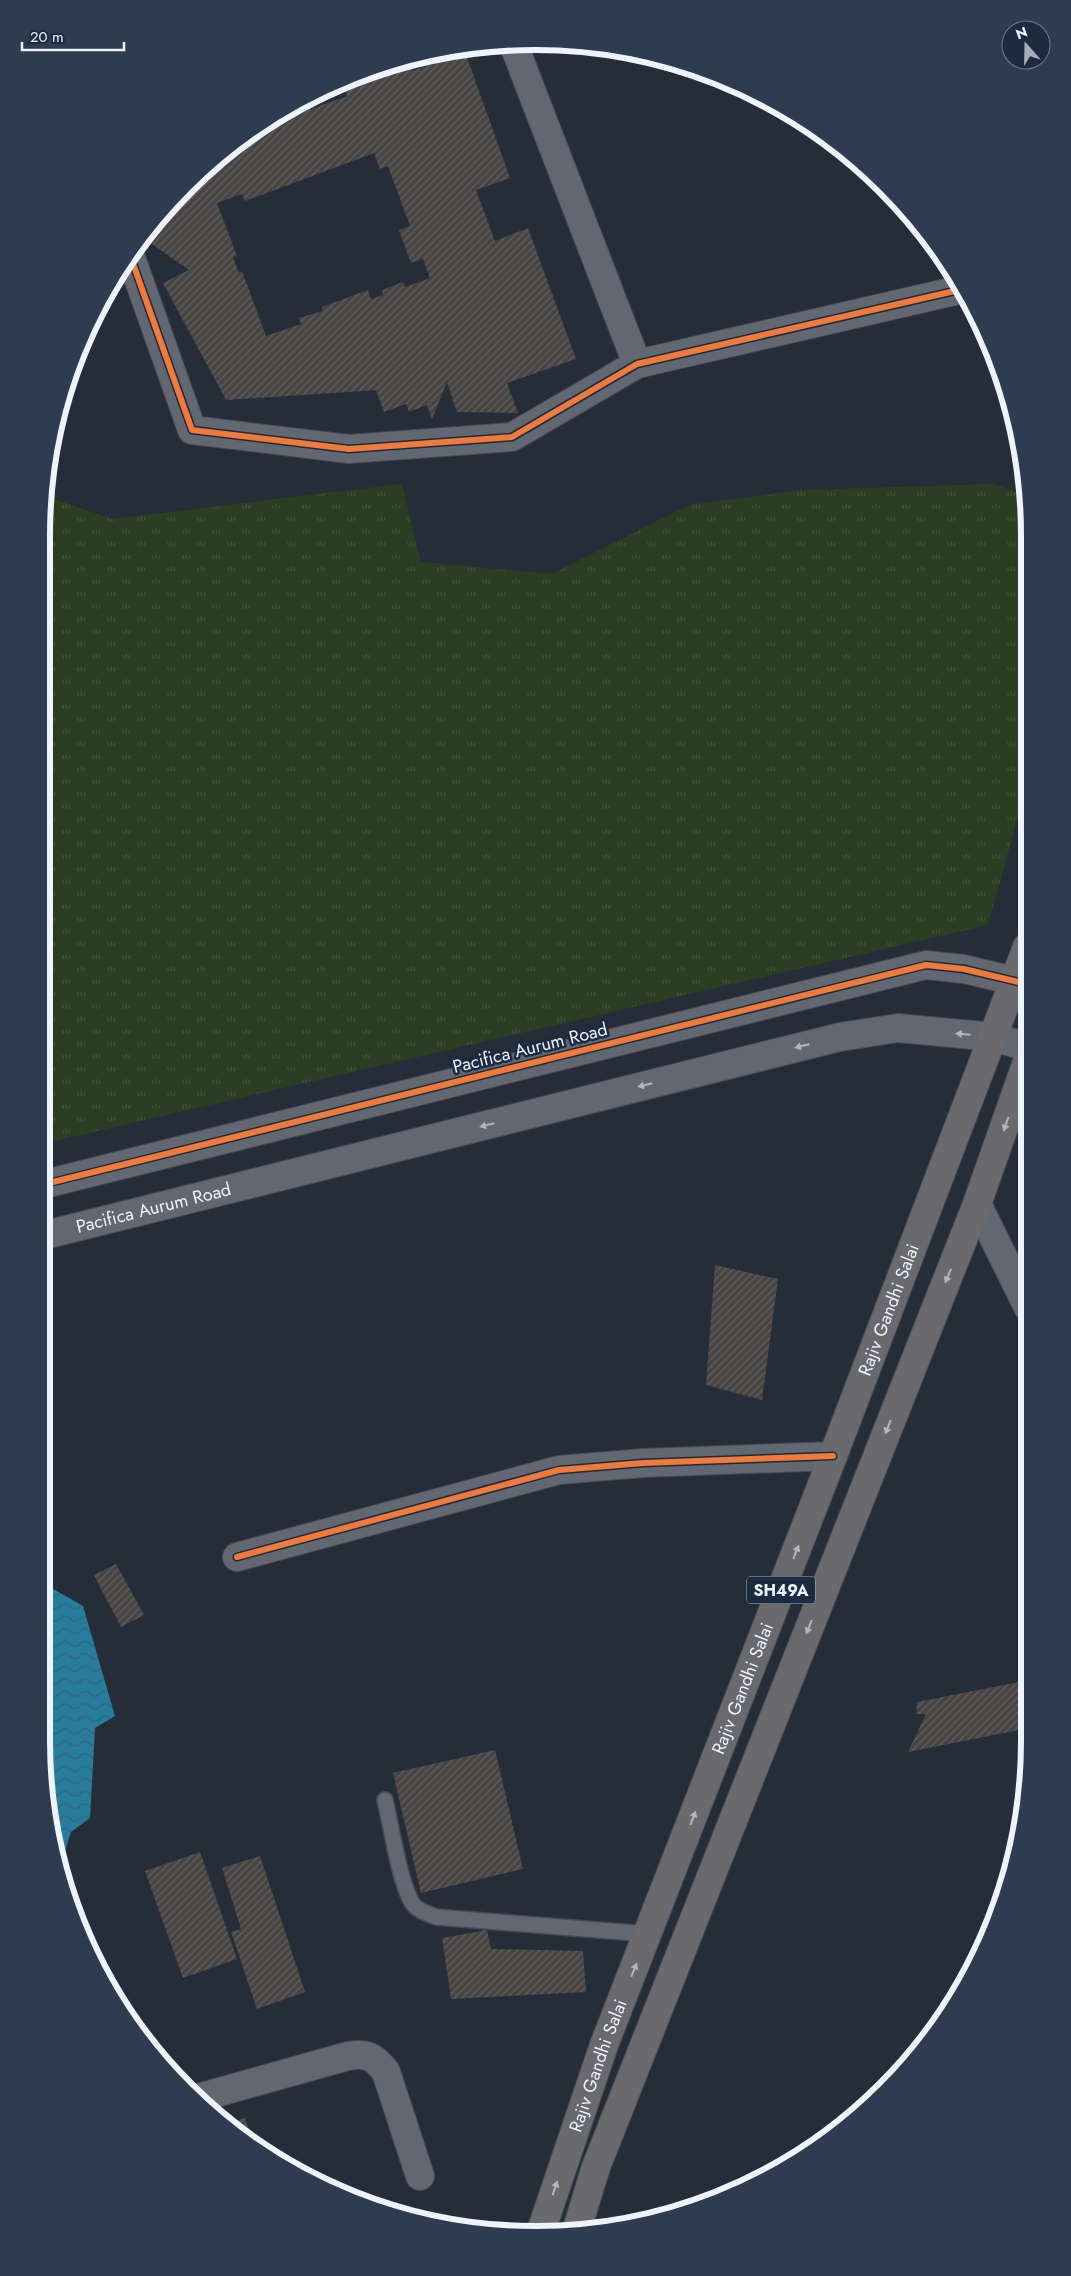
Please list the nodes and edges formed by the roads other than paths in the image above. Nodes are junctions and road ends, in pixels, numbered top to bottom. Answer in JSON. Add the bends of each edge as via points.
{"nodes":[{"id":1,"x":516,"y":51,"type":"edge"},
{"id":2,"x":133,"y":264,"type":"edge"},
{"id":3,"x":955,"y":291,"type":"edge"},
{"id":4,"x":637,"y":364,"type":"junction"},
{"id":5,"x":1021,"y":982,"type":"edge"},
{"id":6,"x":994,"y":1037,"type":"junction"},
{"id":7,"x":1021,"y":1046,"type":"edge"},
{"id":8,"x":1021,"y":1081,"type":"edge"},
{"id":9,"x":50,"y":1183,"type":"edge"},
{"id":10,"x":977,"y":1204,"type":"junction"},
{"id":11,"x":50,"y":1234,"type":"edge"},
{"id":12,"x":1021,"y":1293,"type":"edge"},
{"id":13,"x":833,"y":1456,"type":"junction"},
{"id":14,"x":237,"y":1557,"type":"dead end"},
{"id":15,"x":385,"y":1800,"type":"dead end"},
{"id":16,"x":648,"y":1934,"type":"junction"},
{"id":17,"x":205,"y":2096,"type":"edge"},
{"id":18,"x":420,"y":2176,"type":"dead end"},
{"id":19,"x":578,"y":2224,"type":"edge"},
{"id":20,"x":543,"y":2226,"type":"edge"}],
"edges":[{"from":1,"to":4,"type":"street"},
{"from":2,"to":4,"type":"street","via":[[192,430],[349,449],[512,437]]},
{"from":3,"to":4,"type":"street"},
{"from":5,"to":6,"type":"main road","name":"Rajiv Gandhi Salai","number":"SH49A"},
{"from":5,"to":9,"type":"street","name":"Pacifica Aurum Road","via":[[964,969],[926,965]]},
{"from":6,"to":7,"type":"street","name":"Pacifica Aurum Road"},
{"from":6,"to":11,"type":"street","name":"Pacifica Aurum Road","one_way":true,"via":[[898,1028],[840,1037]]},
{"from":6,"to":13,"type":"main road","name":"Rajiv Gandhi Salai","number":"SH49A"},
{"from":8,"to":10,"type":"main road","name":"Rajiv Gandhi Salai","number":"SH49A","one_way":true},
{"from":10,"to":12,"type":"street"},
{"from":10,"to":19,"type":"main road","name":"Rajiv Gandhi Salai","number":"SH49A","one_way":true,"via":[[678,1954],[596,2167]]},
{"from":13,"to":14,"type":"street","via":[[643,1463],[560,1470]]},
{"from":16,"to":13,"type":"main road","name":"Rajiv Gandhi Salai","number":"SH49A","one_way":true},
{"from":15,"to":16,"type":"lane","via":[[407,1891],[414,1906],[424,1913],[436,1917]]},
{"from":20,"to":16,"type":"main road","name":"Rajiv Gandhi Salai","number":"SH49A","one_way":true,"via":[[604,2045]]},
{"from":17,"to":18,"type":"street","via":[[348,2056],[369,2055],[377,2059],[386,2072]]}]}
